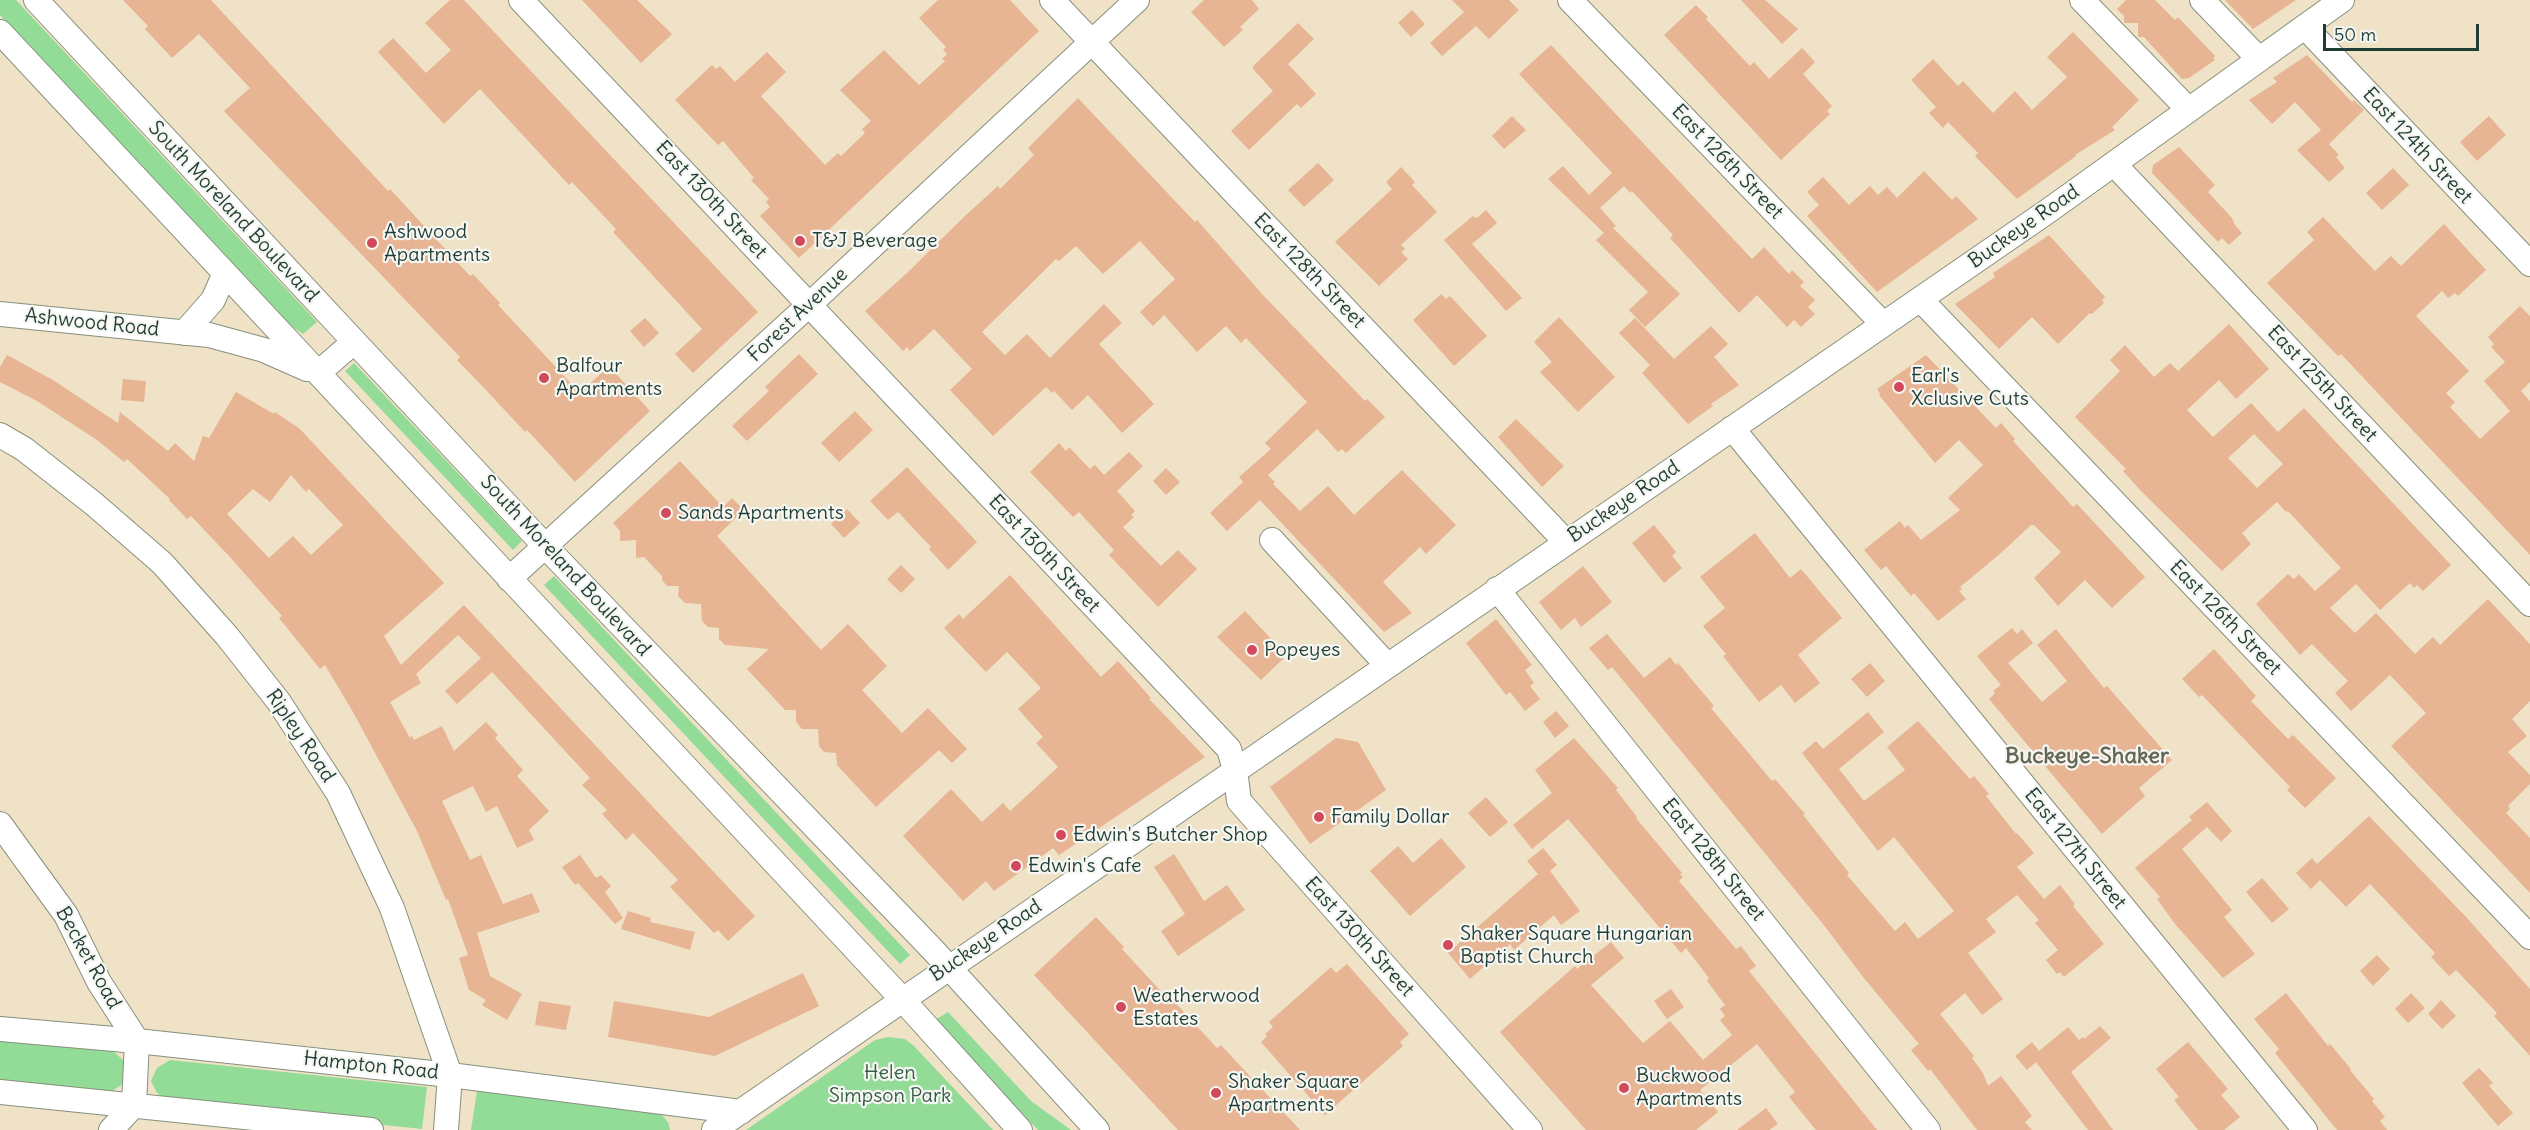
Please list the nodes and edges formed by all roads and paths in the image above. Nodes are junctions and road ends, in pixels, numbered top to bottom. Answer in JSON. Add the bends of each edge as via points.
{"nodes":[{"id":1,"x":36,"y":0,"type":"edge"},
{"id":2,"x":521,"y":0,"type":"edge"},
{"id":3,"x":1052,"y":0,"type":"edge"},
{"id":4,"x":1137,"y":0,"type":"edge"},
{"id":5,"x":1570,"y":0,"type":"edge"},
{"id":6,"x":2082,"y":0,"type":"edge"},
{"id":7,"x":2202,"y":0,"type":"edge"},
{"id":8,"x":2342,"y":0,"type":"edge"},
{"id":9,"x":2305,"y":27,"type":"junction"},
{"id":10,"x":1,"y":34,"type":"edge"},
{"id":11,"x":1092,"y":42,"type":"junction"},
{"id":12,"x":2259,"y":59,"type":"junction"},
{"id":13,"x":2188,"y":109,"type":"junction"},
{"id":14,"x":2114,"y":164,"type":"junction"},
{"id":15,"x":2530,"y":264,"type":"edge"},
{"id":16,"x":225,"y":273,"type":"junction"},
{"id":17,"x":1920,"y":299,"type":"junction"},
{"id":18,"x":810,"y":305,"type":"junction"},
{"id":19,"x":0,"y":314,"type":"edge"},
{"id":20,"x":1883,"y":324,"type":"junction"},
{"id":21,"x":184,"y":333,"type":"junction"},
{"id":22,"x":354,"y":342,"type":"junction"},
{"id":23,"x":318,"y":373,"type":"junction"},
{"id":24,"x":1732,"y":428,"type":"junction"},
{"id":25,"x":0,"y":435,"type":"edge"},
{"id":26,"x":1272,"y":540,"type":"dead end"},
{"id":27,"x":1566,"y":542,"type":"junction"},
{"id":28,"x":545,"y":546,"type":"junction"},
{"id":29,"x":509,"y":579,"type":"junction"},
{"id":30,"x":1497,"y":589,"type":"junction"},
{"id":31,"x":2530,"y":604,"type":"edge"},
{"id":32,"x":1387,"y":665,"type":"junction"},
{"id":33,"x":1235,"y":770,"type":"junction"},
{"id":34,"x":0,"y":824,"type":"edge"},
{"id":35,"x":2530,"y":937,"type":"edge"},
{"id":36,"x":949,"y":967,"type":"junction"},
{"id":37,"x":902,"y":999,"type":"junction"},
{"id":38,"x":0,"y":1029,"type":"edge"},
{"id":39,"x":137,"y":1041,"type":"junction"},
{"id":40,"x":450,"y":1075,"type":"junction"},
{"id":41,"x":0,"y":1092,"type":"edge"},
{"id":42,"x":134,"y":1105,"type":"junction"},
{"id":43,"x":741,"y":1112,"type":"junction"},
{"id":44,"x":111,"y":1130,"type":"edge"},
{"id":45,"x":371,"y":1130,"type":"edge"},
{"id":46,"x":446,"y":1130,"type":"edge"},
{"id":47,"x":714,"y":1130,"type":"edge"},
{"id":48,"x":1020,"y":1130,"type":"edge"},
{"id":49,"x":1097,"y":1130,"type":"edge"},
{"id":50,"x":1530,"y":1130,"type":"edge"},
{"id":51,"x":1928,"y":1130,"type":"edge"},
{"id":52,"x":2305,"y":1130,"type":"edge"}],
"edges":[{"from":1,"to":22,"type":"street","name":"South Moreland Boulevard"},
{"from":2,"to":18,"type":"street","name":"East 130th Street"},
{"from":3,"to":11,"type":"street","name":"East 128th Street"},
{"from":4,"to":11,"type":"street","name":"Forest Avenue"},
{"from":5,"to":20,"type":"street","name":"East 126th Street"},
{"from":6,"to":13,"type":"street"},
{"from":7,"to":12,"type":"street"},
{"from":8,"to":9,"type":"street","name":"Buckeye Road"},
{"from":9,"to":12,"type":"street","name":"Buckeye Road"},
{"from":9,"to":15,"type":"street","name":"East 124th Street"},
{"from":10,"to":16,"type":"street"},
{"from":11,"to":18,"type":"street","name":"Forest Avenue"},
{"from":11,"to":27,"type":"street","name":"East 128th Street"},
{"from":12,"to":13,"type":"street","name":"Buckeye Road"},
{"from":13,"to":14,"type":"street","name":"Buckeye Road"},
{"from":14,"to":17,"type":"street","name":"Buckeye Road"},
{"from":14,"to":31,"type":"street","name":"East 125th Street"},
{"from":16,"to":21,"type":"street","name":"Ashwood Road","via":[[213,300]]},
{"from":16,"to":23,"type":"street"},
{"from":17,"to":20,"type":"street","name":"Buckeye Road"},
{"from":17,"to":35,"type":"street","name":"East 126th Street"},
{"from":18,"to":28,"type":"street","name":"Forest Avenue"},
{"from":18,"to":33,"type":"street","name":"East 130th Street","via":[[1229,749]]},
{"from":19,"to":21,"type":"street","name":"Ashwood Road"},
{"from":20,"to":24,"type":"street","name":"Buckeye Road"},
{"from":21,"to":23,"type":"street","name":"Ashwood Road","via":[[209,335],[264,350]]},
{"from":22,"to":23,"type":"street"},
{"from":22,"to":28,"type":"street","name":"South Moreland Boulevard"},
{"from":23,"to":29,"type":"street"},
{"from":24,"to":27,"type":"street","name":"Buckeye Road"},
{"from":24,"to":52,"type":"street","name":"East 127th Street"},
{"from":25,"to":40,"type":"street","name":"Ripley Road","via":[[94,504],[162,563],[279,702],[338,793],[392,908]]},
{"from":26,"to":32,"type":"street"},
{"from":27,"to":30,"type":"street","name":"Buckeye Road"},
{"from":28,"to":29,"type":"street","name":"Forest Avenue"},
{"from":28,"to":36,"type":"street","name":"South Moreland Boulevard"},
{"from":29,"to":37,"type":"street"},
{"from":30,"to":32,"type":"street","name":"Buckeye Road"},
{"from":30,"to":51,"type":"street","name":"East 128th Street"},
{"from":32,"to":33,"type":"street","name":"Buckeye Road"},
{"from":33,"to":36,"type":"street","name":"Buckeye Road"},
{"from":33,"to":50,"type":"street","name":"East 130th Street","via":[[1239,801]]},
{"from":34,"to":39,"type":"street","name":"Becket Road","via":[[66,915],[99,982]]},
{"from":36,"to":37,"type":"street","name":"Buckeye Road"},
{"from":36,"to":49,"type":"street","name":"South Moreland Boulevard"},
{"from":37,"to":43,"type":"street","name":"Buckeye Road"},
{"from":37,"to":48,"type":"street"},
{"from":38,"to":39,"type":"street","name":"Hampton Road"},
{"from":39,"to":40,"type":"street","name":"Hampton Road"},
{"from":39,"to":42,"type":"street"},
{"from":40,"to":43,"type":"street","name":"Hampton Road"},
{"from":40,"to":46,"type":"street","name":"Ripley Road"},
{"from":41,"to":42,"type":"street"},
{"from":42,"to":44,"type":"street"},
{"from":42,"to":45,"type":"street"},
{"from":43,"to":47,"type":"street","name":"Buckeye Road"}]}
